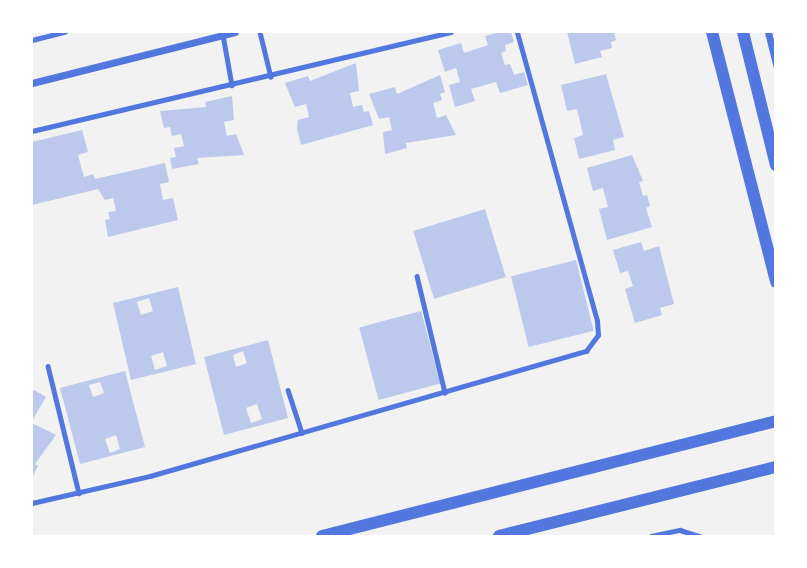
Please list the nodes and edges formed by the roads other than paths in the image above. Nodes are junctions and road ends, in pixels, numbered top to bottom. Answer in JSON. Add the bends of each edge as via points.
{"nodes":[{"id":1,"x":65,"y":32,"type":"edge"},
{"id":2,"x":235,"y":32,"type":"edge"},
{"id":3,"x":260,"y":32,"type":"edge"},
{"id":4,"x":450,"y":32,"type":"edge"},
{"id":5,"x":517,"y":32,"type":"edge"},
{"id":6,"x":712,"y":32,"type":"edge"},
{"id":7,"x":743,"y":32,"type":"edge"},
{"id":8,"x":768,"y":32,"type":"edge"},
{"id":9,"x":223,"y":35,"type":"junction"},
{"id":10,"x":32,"y":40,"type":"edge"},
{"id":11,"x":775,"y":65,"type":"edge"},
{"id":12,"x":271,"y":76,"type":"junction"},
{"id":13,"x":32,"y":83,"type":"edge"},
{"id":14,"x":232,"y":85,"type":"junction"},
{"id":15,"x":32,"y":131,"type":"edge"},
{"id":16,"x":775,"y":165,"type":"edge"},
{"id":17,"x":417,"y":276,"type":"dead end"},
{"id":18,"x":775,"y":282,"type":"edge"},
{"id":19,"x":48,"y":366,"type":"dead end"},
{"id":20,"x":288,"y":390,"type":"dead end"},
{"id":21,"x":446,"y":393,"type":"junction"},
{"id":22,"x":775,"y":421,"type":"edge"},
{"id":23,"x":302,"y":433,"type":"junction"},
{"id":24,"x":775,"y":467,"type":"edge"},
{"id":25,"x":79,"y":493,"type":"junction"},
{"id":26,"x":32,"y":503,"type":"edge"},
{"id":27,"x":322,"y":537,"type":"edge"},
{"id":28,"x":499,"y":537,"type":"edge"},
{"id":29,"x":651,"y":537,"type":"edge"},
{"id":30,"x":700,"y":537,"type":"edge"}],
"edges":[{"from":1,"to":10,"type":"lane"},
{"from":2,"to":9,"type":"street"},
{"from":3,"to":12,"type":"lane"},
{"from":4,"to":12,"type":"lane"},
{"from":5,"to":21,"type":"lane","via":[[598,335],[586,351],[574,356]]},
{"from":6,"to":18,"type":"street"},
{"from":7,"to":16,"type":"street"},
{"from":8,"to":11,"type":"street"},
{"from":9,"to":13,"type":"street"},
{"from":9,"to":14,"type":"lane"},
{"from":12,"to":14,"type":"lane"},
{"from":14,"to":15,"type":"lane"},
{"from":17,"to":21,"type":"lane"},
{"from":19,"to":25,"type":"lane"},
{"from":20,"to":23,"type":"lane"},
{"from":21,"to":23,"type":"lane"},
{"from":22,"to":27,"type":"street"},
{"from":23,"to":25,"type":"lane"},
{"from":24,"to":28,"type":"street"},
{"from":25,"to":26,"type":"lane"},
{"from":29,"to":30,"type":"lane","via":[[680,530]]}]}
